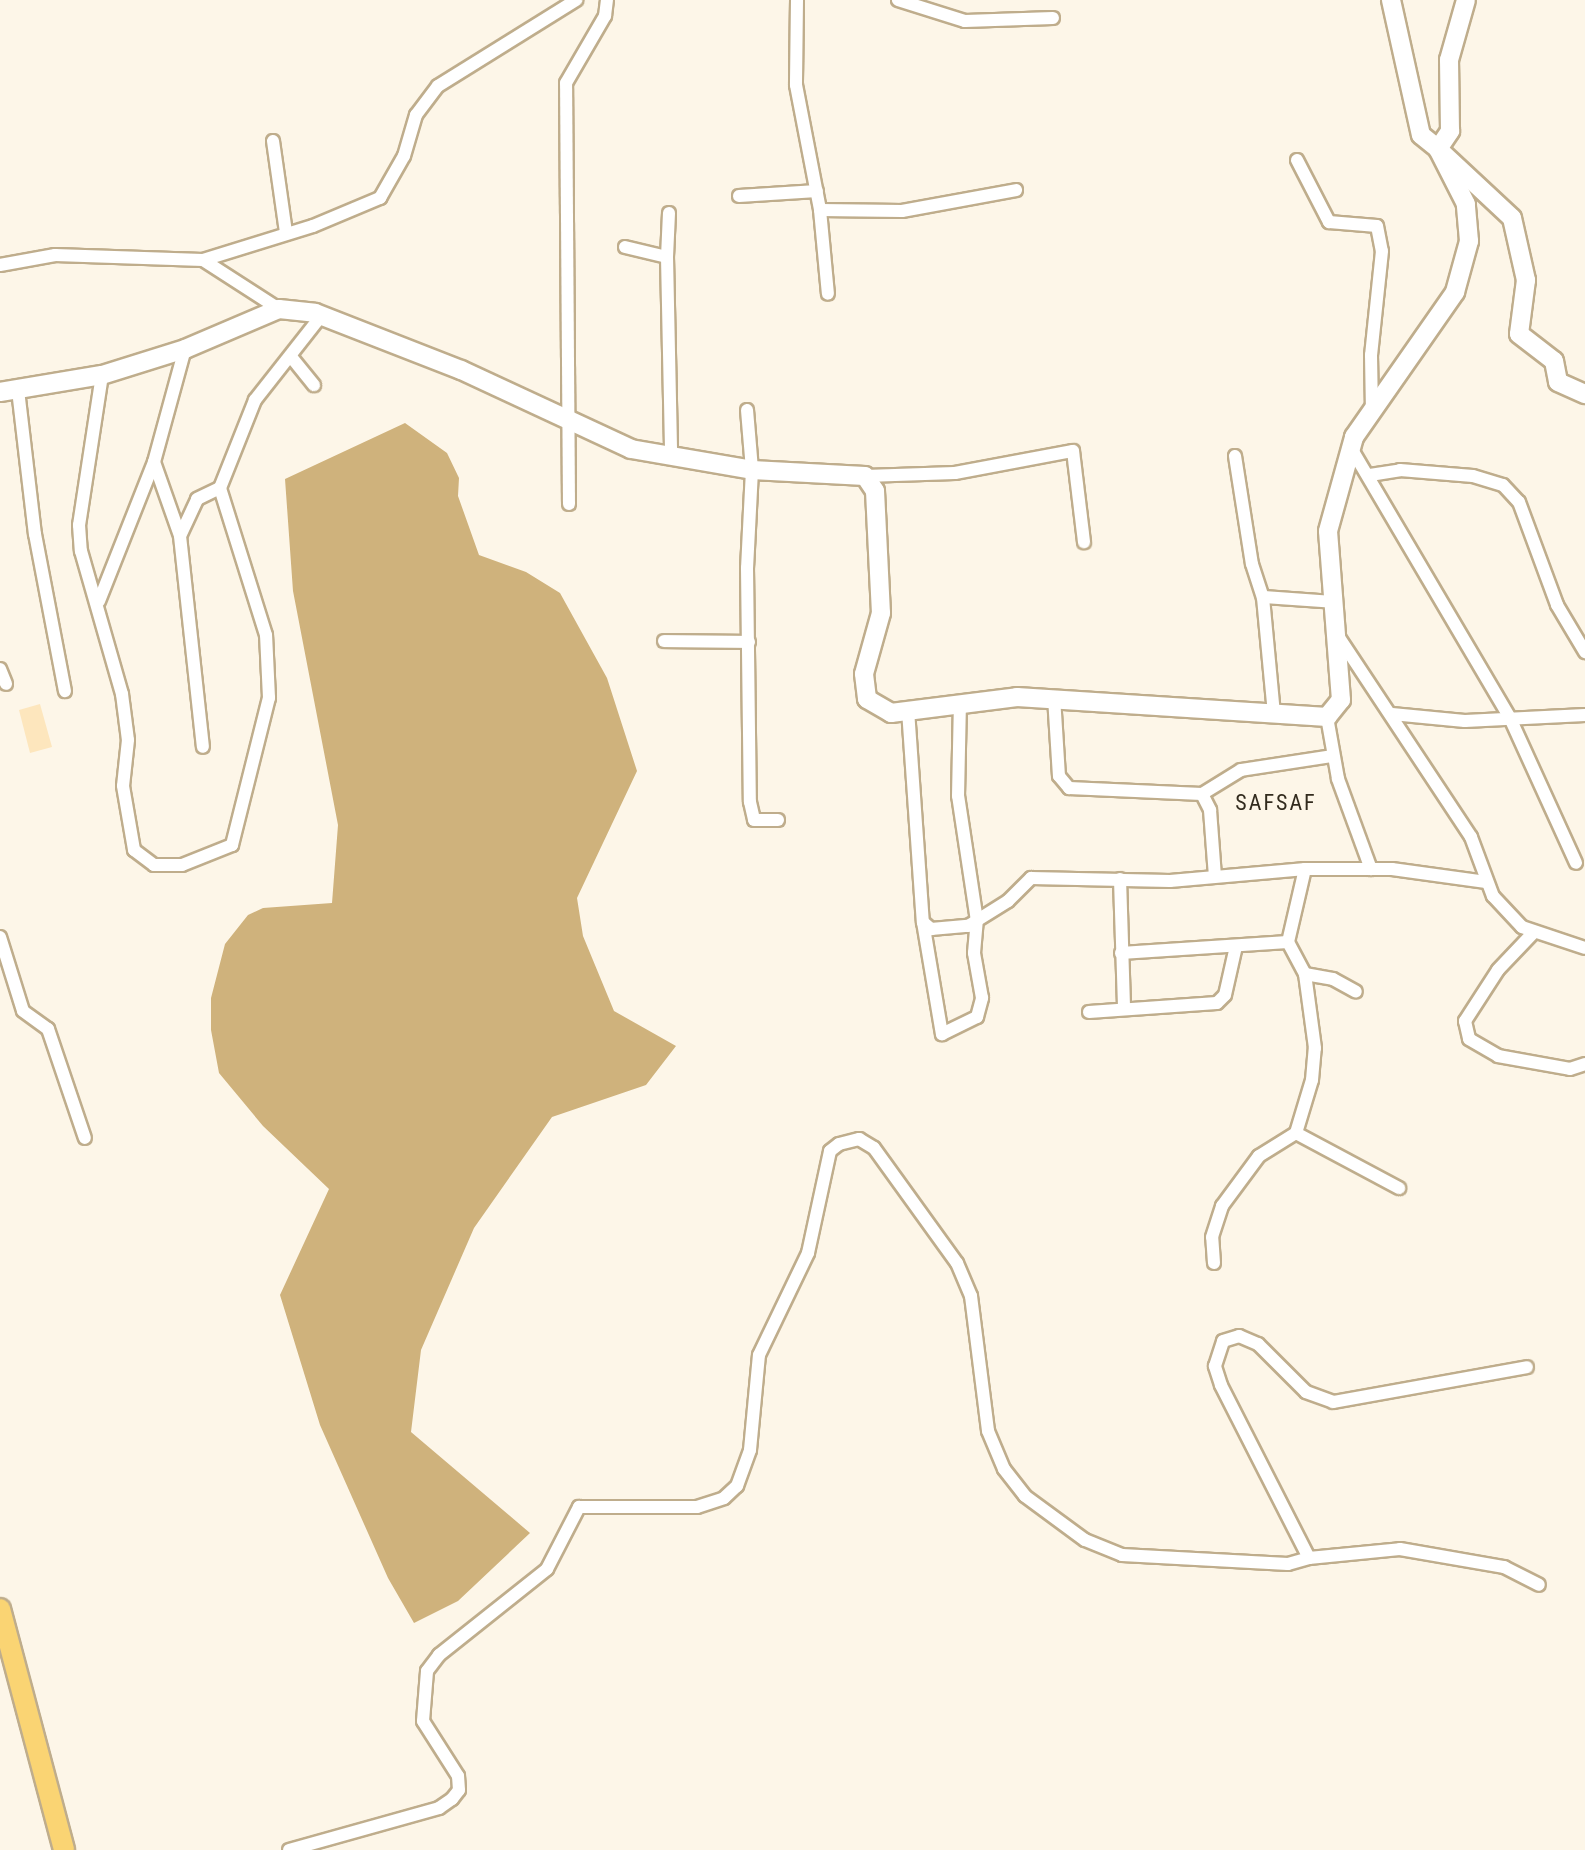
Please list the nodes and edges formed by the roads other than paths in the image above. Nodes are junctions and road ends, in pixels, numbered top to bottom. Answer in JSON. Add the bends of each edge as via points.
{"nodes":[{"id":1,"x":576,"y":0,"type":"edge"},
{"id":2,"x":607,"y":0,"type":"edge"},
{"id":3,"x":797,"y":0,"type":"edge"},
{"id":4,"x":898,"y":0,"type":"edge"},
{"id":5,"x":1391,"y":0,"type":"edge"},
{"id":6,"x":1466,"y":0,"type":"edge"},
{"id":7,"x":1053,"y":18,"type":"dead end"},
{"id":8,"x":273,"y":141,"type":"dead end"},
{"id":9,"x":1438,"y":149,"type":"junction"},
{"id":10,"x":1297,"y":160,"type":"dead end"},
{"id":11,"x":1016,"y":190,"type":"dead end"},
{"id":12,"x":817,"y":191,"type":"junction"},
{"id":13,"x":739,"y":196,"type":"dead end"},
{"id":14,"x":820,"y":210,"type":"junction"},
{"id":15,"x":669,"y":213,"type":"dead end"},
{"id":16,"x":286,"y":232,"type":"junction"},
{"id":17,"x":625,"y":247,"type":"dead end"},
{"id":18,"x":667,"y":257,"type":"junction"},
{"id":19,"x":203,"y":260,"type":"junction"},
{"id":20,"x":0,"y":265,"type":"edge"},
{"id":21,"x":828,"y":294,"type":"dead end"},
{"id":22,"x":279,"y":309,"type":"junction"},
{"id":23,"x":322,"y":315,"type":"junction"},
{"id":24,"x":185,"y":349,"type":"junction"},
{"id":25,"x":292,"y":358,"type":"junction"},
{"id":26,"x":102,"y":375,"type":"junction"},
{"id":27,"x":314,"y":385,"type":"dead end"},
{"id":28,"x":9,"y":391,"type":"edge"},
{"id":29,"x":1585,"y":394,"type":"edge"},
{"id":30,"x":747,"y":410,"type":"dead end"},
{"id":31,"x":1372,"y":410,"type":"junction"},
{"id":32,"x":572,"y":419,"type":"junction"},
{"id":33,"x":1351,"y":448,"type":"junction"},
{"id":34,"x":671,"y":456,"type":"junction"},
{"id":35,"x":1235,"y":456,"type":"dead end"},
{"id":36,"x":154,"y":462,"type":"junction"},
{"id":37,"x":752,"y":470,"type":"junction"},
{"id":38,"x":1370,"y":475,"type":"junction"},
{"id":39,"x":865,"y":476,"type":"junction"},
{"id":40,"x":220,"y":488,"type":"junction"},
{"id":41,"x":569,"y":504,"type":"dead end"},
{"id":42,"x":180,"y":536,"type":"junction"},
{"id":43,"x":1084,"y":542,"type":"dead end"},
{"id":44,"x":1263,"y":597,"type":"junction"},
{"id":45,"x":99,"y":601,"type":"junction"},
{"id":46,"x":1334,"y":602,"type":"junction"},
{"id":47,"x":1336,"y":634,"type":"junction"},
{"id":48,"x":664,"y":641,"type":"dead end"},
{"id":49,"x":749,"y":642,"type":"junction"},
{"id":50,"x":1585,"y":652,"type":"edge"},
{"id":51,"x":0,"y":669,"type":"edge"},
{"id":52,"x":6,"y":684,"type":"dead end"},
{"id":53,"x":65,"y":691,"type":"dead end"},
{"id":54,"x":1054,"y":697,"type":"junction"},
{"id":55,"x":960,"y":702,"type":"junction"},
{"id":56,"x":908,"y":710,"type":"junction"},
{"id":57,"x":1274,"y":714,"type":"junction"},
{"id":58,"x":1392,"y":714,"type":"junction"},
{"id":59,"x":1585,"y":715,"type":"edge"},
{"id":60,"x":1327,"y":717,"type":"junction"},
{"id":61,"x":1510,"y":718,"type":"junction"},
{"id":62,"x":203,"y":747,"type":"dead end"},
{"id":63,"x":1332,"y":756,"type":"junction"},
{"id":64,"x":1202,"y":794,"type":"junction"},
{"id":65,"x":778,"y":820,"type":"dead end"},
{"id":66,"x":1576,"y":863,"type":"dead end"},
{"id":67,"x":1305,"y":869,"type":"junction"},
{"id":68,"x":1371,"y":869,"type":"junction"},
{"id":69,"x":1215,"y":876,"type":"junction"},
{"id":70,"x":1120,"y":879,"type":"junction"},
{"id":71,"x":1486,"y":882,"type":"junction"},
{"id":72,"x":977,"y":921,"type":"junction"},
{"id":73,"x":923,"y":922,"type":"junction"},
{"id":74,"x":1534,"y":932,"type":"junction"},
{"id":75,"x":0,"y":937,"type":"edge"},
{"id":76,"x":1288,"y":942,"type":"junction"},
{"id":77,"x":1236,"y":946,"type":"junction"},
{"id":78,"x":1585,"y":948,"type":"edge"},
{"id":79,"x":1121,"y":953,"type":"junction"},
{"id":80,"x":1305,"y":974,"type":"junction"},
{"id":81,"x":1356,"y":992,"type":"dead end"},
{"id":82,"x":1124,"y":1009,"type":"junction"},
{"id":83,"x":1089,"y":1012,"type":"dead end"},
{"id":84,"x":1585,"y":1064,"type":"edge"},
{"id":85,"x":1296,"y":1133,"type":"junction"},
{"id":86,"x":85,"y":1138,"type":"dead end"},
{"id":87,"x":1399,"y":1188,"type":"dead end"},
{"id":88,"x":1214,"y":1263,"type":"dead end"},
{"id":89,"x":1527,"y":1367,"type":"dead end"},
{"id":90,"x":1309,"y":1558,"type":"junction"},
{"id":91,"x":1539,"y":1585,"type":"dead end"},
{"id":92,"x":0,"y":1609,"type":"edge"},
{"id":93,"x":64,"y":1850,"type":"edge"},
{"id":94,"x":289,"y":1850,"type":"edge"}],
"edges":[{"from":1,"to":16,"type":"street","via":[[438,86],[416,115],[404,156],[380,198]]},
{"from":2,"to":32,"type":"street","via":[[605,16],[566,83]]},
{"from":3,"to":12,"type":"street","via":[[796,85]]},
{"from":4,"to":7,"type":"street","via":[[965,21]]},
{"from":5,"to":9,"type":"street","via":[[1414,84],[1421,135]]},
{"from":6,"to":9,"type":"street","via":[[1449,60],[1450,131]]},
{"from":8,"to":16,"type":"street"},
{"from":9,"to":29,"type":"street","via":[[1512,218],[1526,280],[1519,334],[1554,361],[1558,382]]},
{"from":9,"to":31,"type":"street","via":[[1466,204],[1469,241],[1455,292]]},
{"from":10,"to":31,"type":"street","via":[[1329,222],[1377,226],[1382,251],[1371,355]]},
{"from":11,"to":14,"type":"street","via":[[902,211]]},
{"from":12,"to":13,"type":"street"},
{"from":12,"to":14,"type":"street"},
{"from":14,"to":21,"type":"street"},
{"from":15,"to":18,"type":"street"},
{"from":16,"to":19,"type":"street"},
{"from":17,"to":18,"type":"street"},
{"from":18,"to":34,"type":"street"},
{"from":19,"to":20,"type":"street","via":[[55,255]]},
{"from":19,"to":22,"type":"street"},
{"from":22,"to":23,"type":"street"},
{"from":22,"to":24,"type":"street"},
{"from":23,"to":25,"type":"street"},
{"from":23,"to":32,"type":"street"},
{"from":24,"to":26,"type":"street"},
{"from":24,"to":36,"type":"street"},
{"from":25,"to":27,"type":"street"},
{"from":25,"to":40,"type":"street","via":[[255,400]]},
{"from":26,"to":28,"type":"street"},
{"from":26,"to":45,"type":"street","via":[[79,525],[81,551]]},
{"from":28,"to":53,"type":"street"},
{"from":30,"to":37,"type":"street"},
{"from":31,"to":33,"type":"street"},
{"from":32,"to":34,"type":"street","via":[[631,449]]},
{"from":32,"to":41,"type":"street"},
{"from":33,"to":38,"type":"street"},
{"from":33,"to":46,"type":"street","via":[[1328,531]]},
{"from":34,"to":37,"type":"street"},
{"from":35,"to":44,"type":"street","via":[[1252,564]]},
{"from":36,"to":42,"type":"street"},
{"from":36,"to":45,"type":"street"},
{"from":37,"to":39,"type":"street"},
{"from":37,"to":49,"type":"street"},
{"from":38,"to":50,"type":"street","via":[[1400,470],[1473,476],[1503,485],[1519,502],[1557,605]]},
{"from":38,"to":61,"type":"street"},
{"from":39,"to":43,"type":"street","via":[[955,473],[1073,451]]},
{"from":39,"to":56,"type":"street","via":[[875,491],[881,613],[864,674],[867,699],[891,713]]},
{"from":40,"to":42,"type":"street","via":[[197,499]]},
{"from":40,"to":45,"type":"street","via":[[266,635],[269,698],[232,845],[168,867],[154,865],[134,850],[123,786],[128,740],[122,694]]},
{"from":42,"to":62,"type":"street"},
{"from":44,"to":46,"type":"street"},
{"from":44,"to":57,"type":"street"},
{"from":46,"to":47,"type":"street"},
{"from":47,"to":58,"type":"street"},
{"from":47,"to":60,"type":"street","via":[[1341,700]]},
{"from":48,"to":49,"type":"street"},
{"from":49,"to":65,"type":"street","via":[[750,802],[754,820]]},
{"from":51,"to":52,"type":"street"},
{"from":54,"to":55,"type":"street"},
{"from":54,"to":57,"type":"street"},
{"from":54,"to":64,"type":"street","via":[[1059,776],[1069,788]]},
{"from":55,"to":56,"type":"street"},
{"from":55,"to":72,"type":"street","via":[[958,796]]},
{"from":56,"to":73,"type":"street"},
{"from":57,"to":60,"type":"street"},
{"from":58,"to":61,"type":"street"},
{"from":58,"to":71,"type":"street","via":[[1471,837]]},
{"from":59,"to":61,"type":"street"},
{"from":60,"to":63,"type":"street"},
{"from":61,"to":66,"type":"street"},
{"from":63,"to":64,"type":"street","via":[[1241,770]]},
{"from":63,"to":68,"type":"street"},
{"from":64,"to":69,"type":"street","via":[[1210,810]]},
{"from":67,"to":68,"type":"street"},
{"from":67,"to":69,"type":"street"},
{"from":67,"to":76,"type":"street"},
{"from":68,"to":71,"type":"street"},
{"from":69,"to":70,"type":"street"},
{"from":70,"to":72,"type":"street","via":[[1031,878]]},
{"from":70,"to":79,"type":"street"},
{"from":71,"to":74,"type":"street","via":[[1493,896]]},
{"from":72,"to":73,"type":"street","via":[[949,930],[931,929]]},
{"from":72,"to":73,"type":"street","via":[[974,953],[982,998],[977,1017],[942,1034]]},
{"from":74,"to":78,"type":"street"},
{"from":74,"to":84,"type":"street","via":[[1498,970],[1465,1021],[1469,1039],[1498,1056],[1523,1062],[1570,1069]]},
{"from":75,"to":86,"type":"street","via":[[23,1011],[48,1029]]},
{"from":76,"to":77,"type":"street"},
{"from":76,"to":80,"type":"street"},
{"from":77,"to":79,"type":"street"},
{"from":77,"to":82,"type":"street","via":[[1225,995],[1217,1003]]},
{"from":79,"to":82,"type":"street"},
{"from":80,"to":81,"type":"street","via":[[1333,979]]},
{"from":80,"to":85,"type":"street","via":[[1315,1048]]},
{"from":82,"to":83,"type":"street"},
{"from":85,"to":87,"type":"street"},
{"from":85,"to":88,"type":"street","via":[[1259,1156],[1222,1206],[1212,1237]]},
{"from":89,"to":90,"type":"street","via":[[1333,1402],[1306,1392],[1258,1344],[1239,1336],[1223,1341],[1215,1366],[1221,1385]]},
{"from":90,"to":91,"type":"street","via":[[1400,1549],[1504,1567]]},
{"from":90,"to":94,"type":"street","via":[[1288,1564],[1122,1555],[1085,1540],[1025,1496],[1004,1469],[988,1431],[971,1296],[957,1263],[874,1148],[859,1139],[839,1144],[830,1151],[808,1253],[759,1355],[750,1450],[737,1486],[724,1498],[697,1507],[579,1507],[547,1569],[439,1655],[427,1671],[423,1721],[458,1776],[459,1790],[452,1799],[439,1808]]},
{"from":92,"to":93,"type":"main road"}]}
